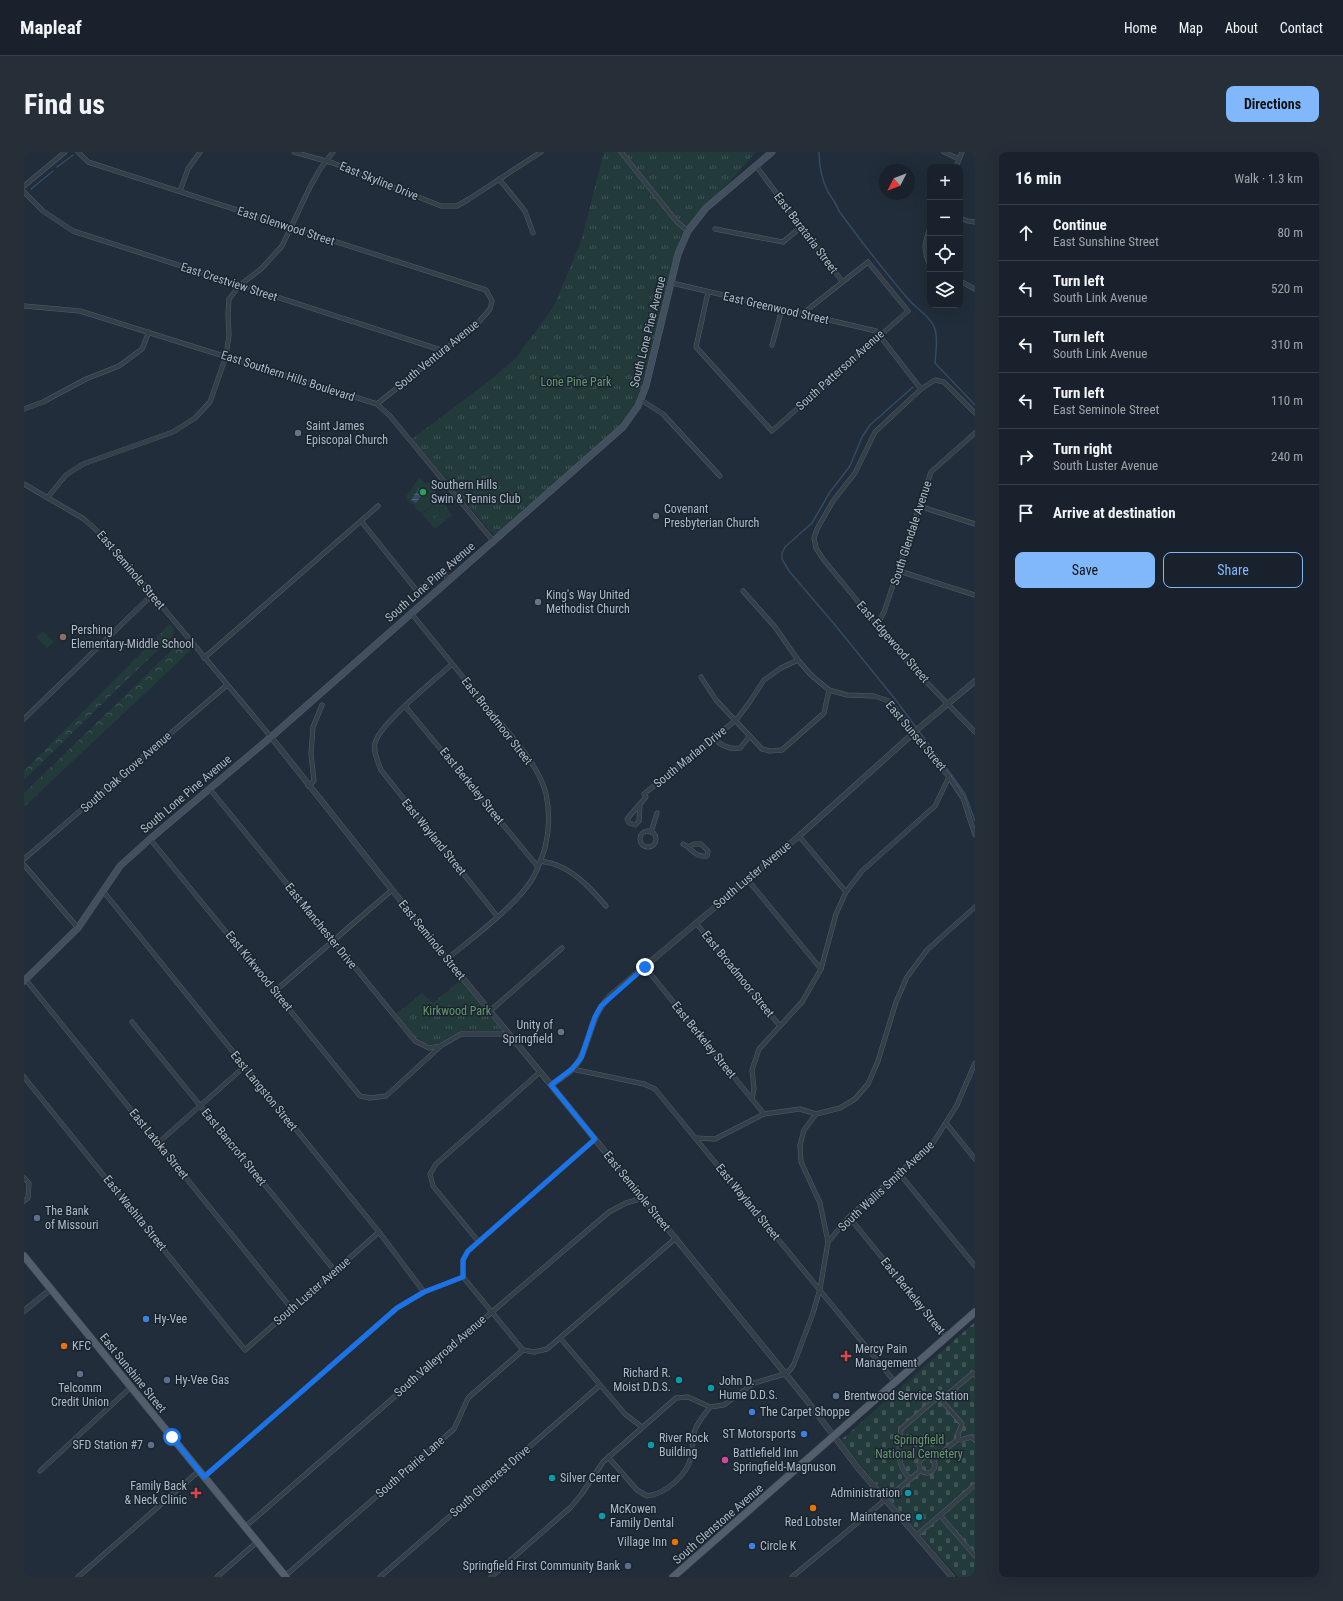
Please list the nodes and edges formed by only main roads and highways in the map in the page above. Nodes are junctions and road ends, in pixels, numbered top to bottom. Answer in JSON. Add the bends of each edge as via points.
{"nodes":[{"id":1,"x":772,"y":152,"type":"edge"},
{"id":2,"x":25,"y":980,"type":"edge"},
{"id":3,"x":24,"y":1256,"type":"edge"},
{"id":4,"x":975,"y":1312,"type":"edge"},
{"id":5,"x":285,"y":1577,"type":"edge"},
{"id":6,"x":673,"y":1577,"type":"edge"}],
"edges":[{"from":1,"to":2,"type":"main road","name":"South Lone Pine Avenue","via":[[706,208],[688,232],[678,254],[641,400],[618,432],[271,737],[150,838],[120,866],[78,928]]},
{"from":3,"to":5,"type":"main road","name":"East Sunshine Street"},
{"from":4,"to":6,"type":"main road","name":"South Glenstone Avenue"}]}
